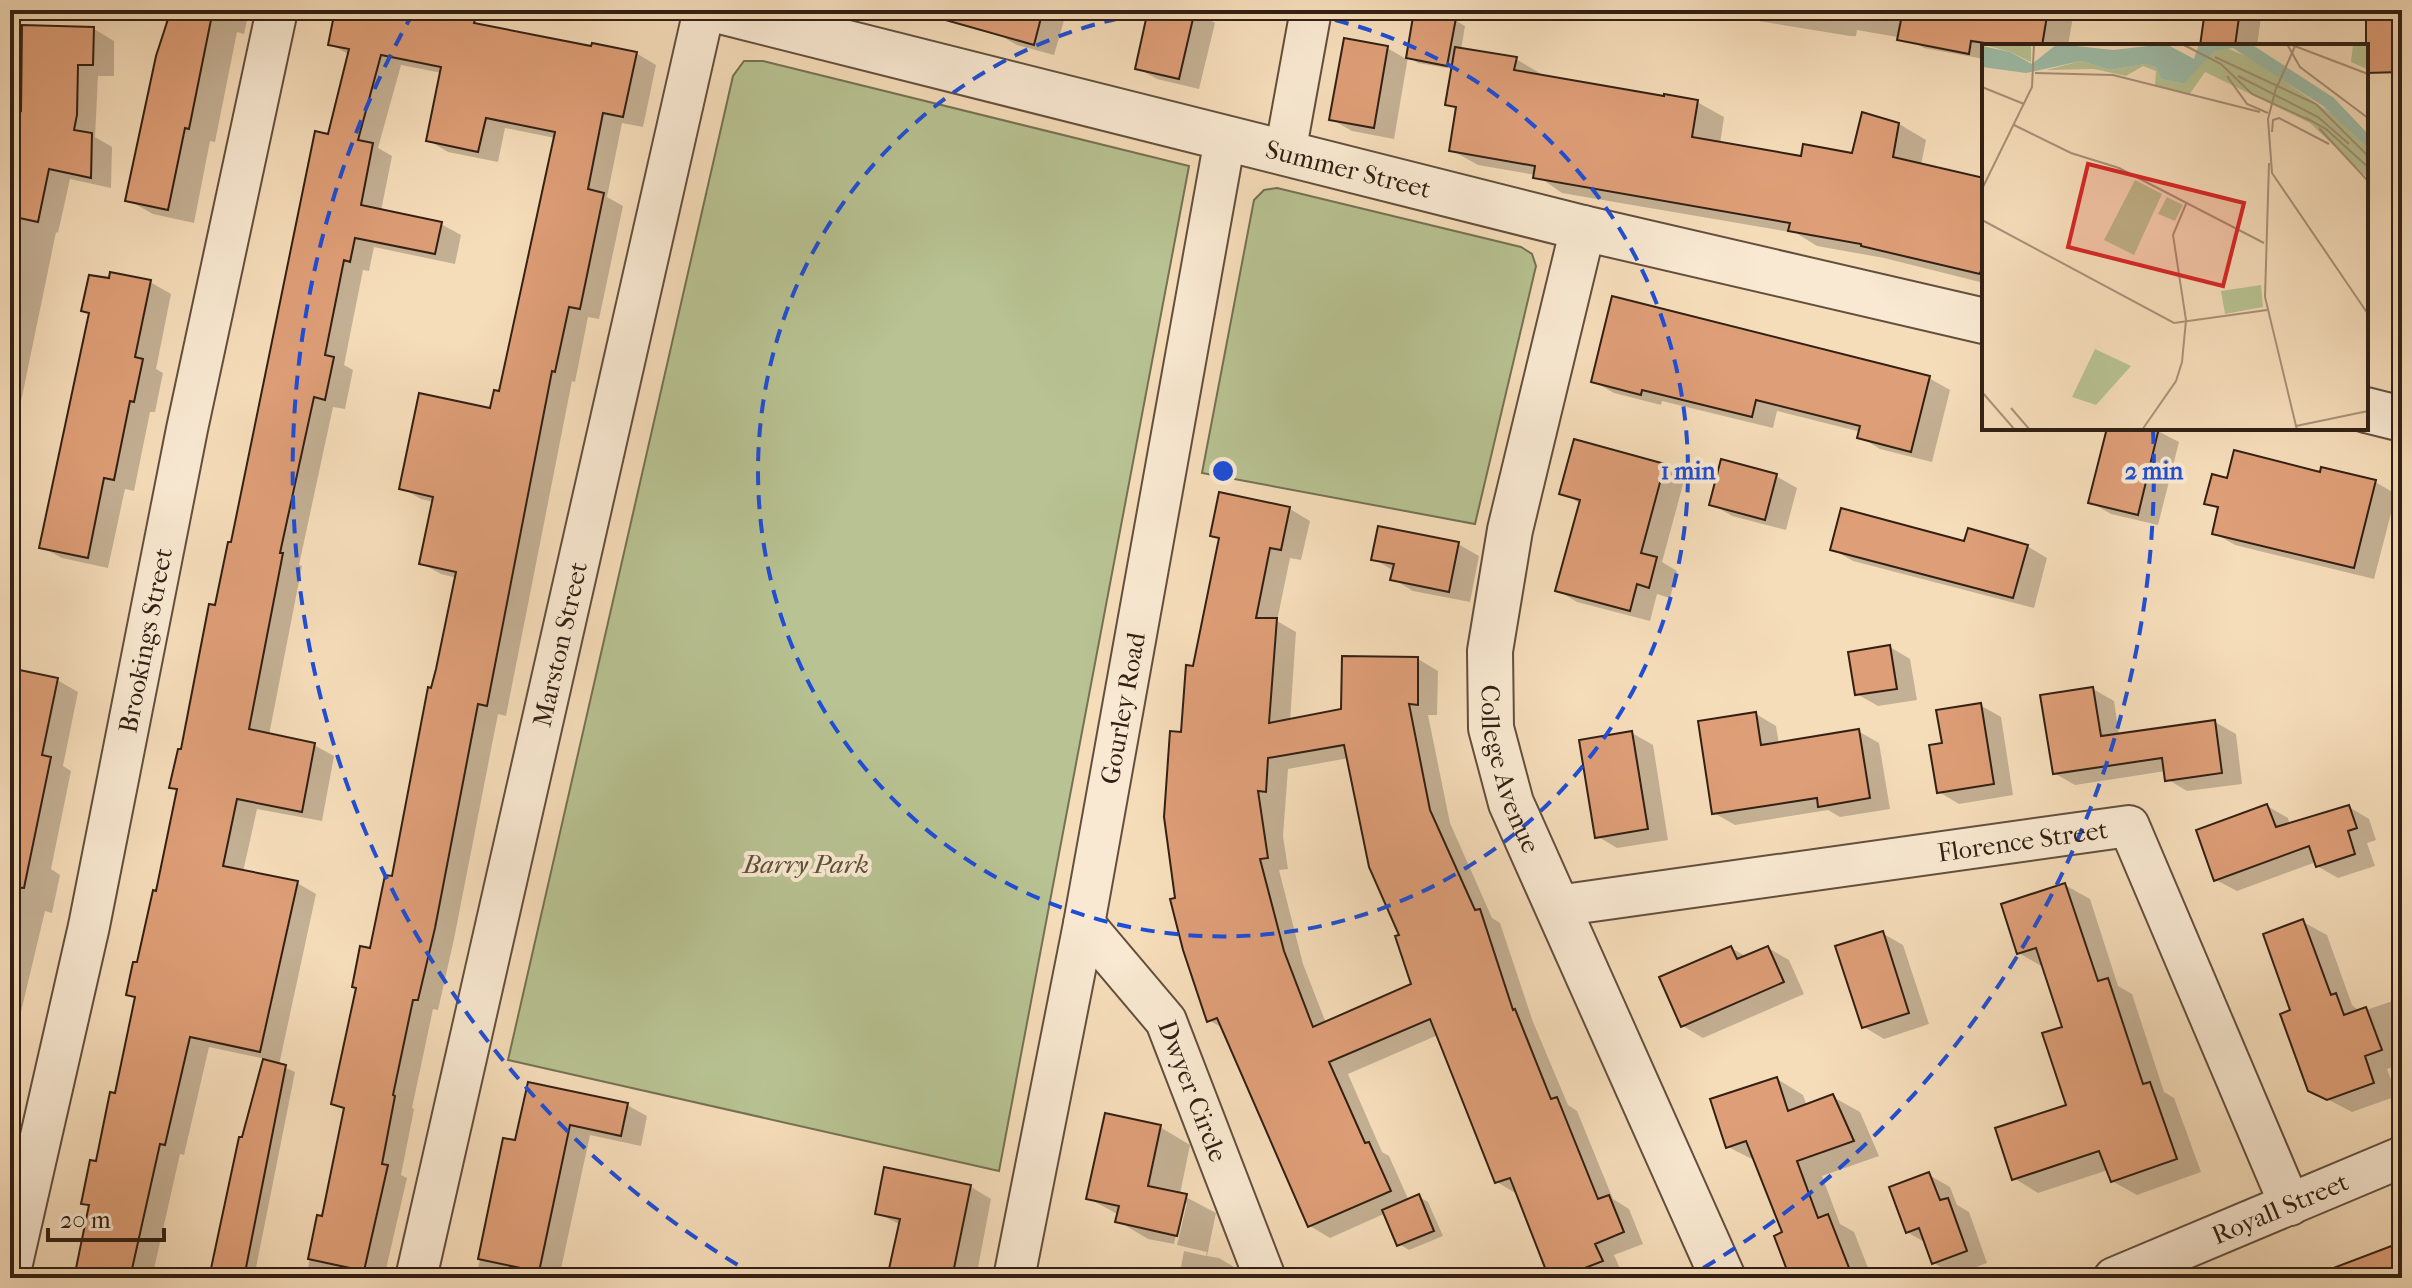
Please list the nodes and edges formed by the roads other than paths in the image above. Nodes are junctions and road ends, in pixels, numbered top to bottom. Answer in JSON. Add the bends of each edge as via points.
{"nodes":[{"id":1,"x":277,"y":10,"type":"edge"},
{"id":2,"x":704,"y":10,"type":"edge"},
{"id":3,"x":716,"y":10,"type":"edge"},
{"id":4,"x":1311,"y":10,"type":"edge"},
{"id":5,"x":1225,"y":139,"type":"junction"},
{"id":6,"x":1285,"y":153,"type":"junction"},
{"id":7,"x":1583,"y":228,"type":"junction"},
{"id":8,"x":1982,"y":321,"type":"edge"},
{"id":9,"x":2368,"y":410,"type":"edge"},
{"id":10,"x":2402,"y":419,"type":"edge"},
{"id":11,"x":1557,"y":906,"type":"junction"},
{"id":12,"x":1084,"y":924,"type":"junction"},
{"id":13,"x":2402,"y":1157,"type":"edge"},
{"id":14,"x":2290,"y":1205,"type":"junction"},
{"id":15,"x":10,"y":1272,"type":"edge"},
{"id":16,"x":416,"y":1278,"type":"edge"},
{"id":17,"x":1014,"y":1278,"type":"edge"},
{"id":18,"x":1265,"y":1278,"type":"edge"},
{"id":19,"x":1723,"y":1278,"type":"edge"},
{"id":20,"x":2114,"y":1278,"type":"edge"}],
"edges":[{"from":1,"to":15,"type":"street","name":"Brookings Street","via":[[89,926]]},
{"from":2,"to":16,"type":"street","name":"Marston Street"},
{"from":3,"to":5,"type":"street","name":"Summer Street"},
{"from":4,"to":6,"type":"street"},
{"from":5,"to":6,"type":"street","name":"Summer Street"},
{"from":5,"to":12,"type":"street","name":"Gourley Road"},
{"from":6,"to":7,"type":"street","name":"Summer Street"},
{"from":7,"to":8,"type":"street","name":"Summer Street"},
{"from":7,"to":11,"type":"street","name":"College Avenue","via":[[1510,530],[1490,651],[1491,728],[1511,803]]},
{"from":9,"to":10,"type":"street"},
{"from":11,"to":14,"type":"street","name":"Florence Street","via":[[2129,826]]},
{"from":11,"to":19,"type":"street","name":"College Avenue"},
{"from":12,"to":17,"type":"street","name":"Gourley Road"},
{"from":12,"to":18,"type":"street","name":"Dwyer Circle","via":[[1166,1021]]},
{"from":13,"to":14,"type":"street","name":"Royall Street"},
{"from":14,"to":20,"type":"street","name":"Royall Street"}]}
